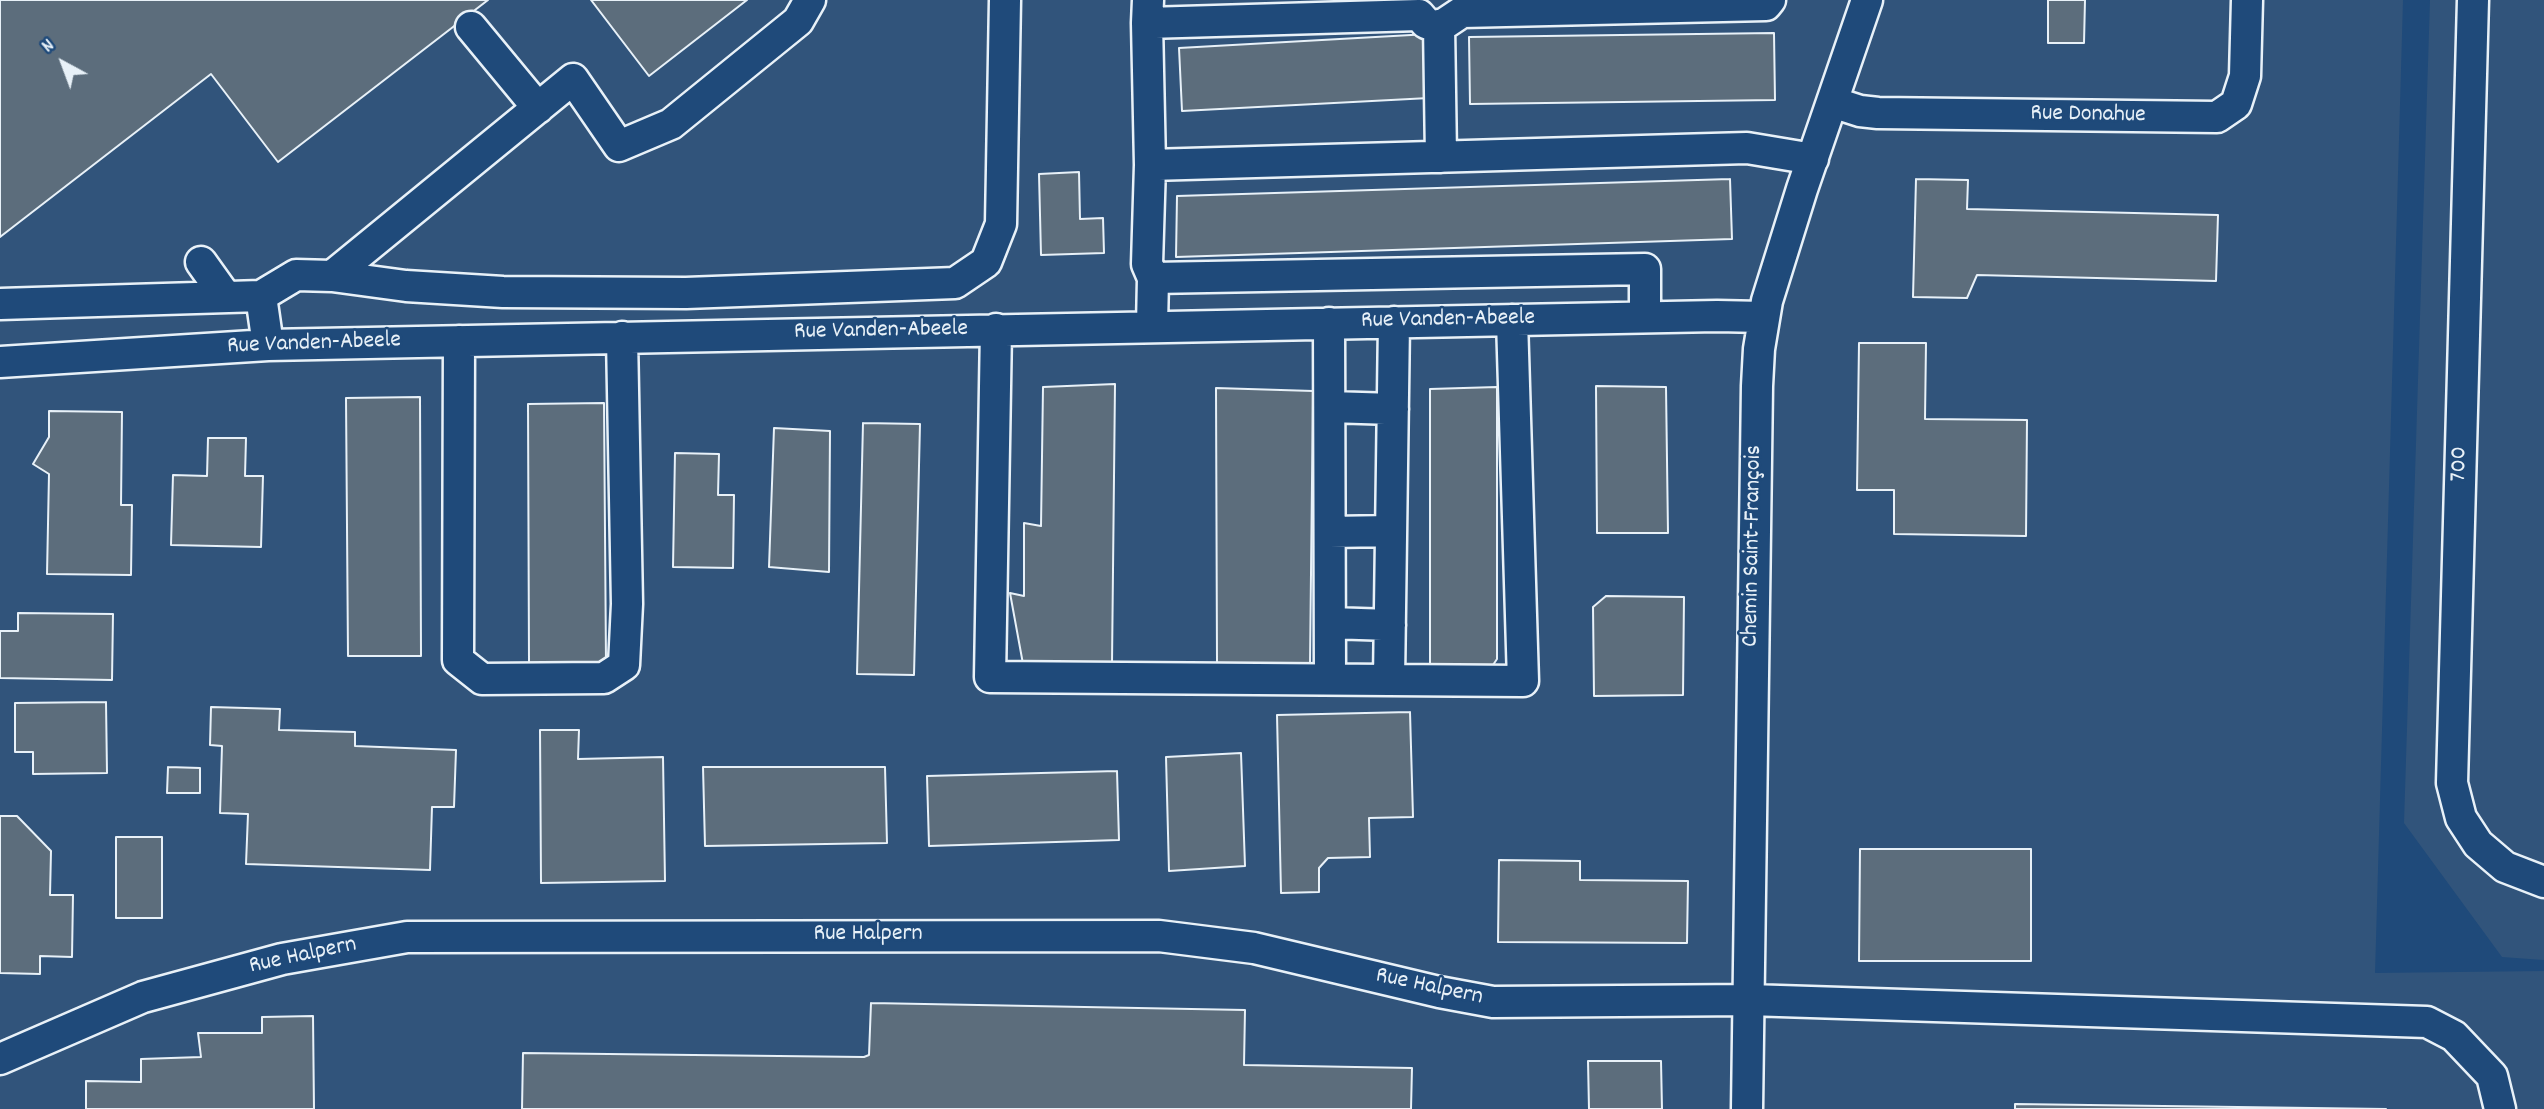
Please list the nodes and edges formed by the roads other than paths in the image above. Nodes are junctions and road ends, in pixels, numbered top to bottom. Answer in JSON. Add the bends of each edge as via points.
{"nodes":[{"id":1,"x":810,"y":0,"type":"edge"},
{"id":2,"x":1006,"y":0,"type":"edge"},
{"id":3,"x":1770,"y":0,"type":"edge"},
{"id":4,"x":1867,"y":0,"type":"edge"},
{"id":5,"x":2247,"y":0,"type":"edge"},
{"id":6,"x":2473,"y":0,"type":"edge"},
{"id":7,"x":1147,"y":12,"type":"edge"},
{"id":8,"x":1439,"y":25,"type":"junction"},
{"id":9,"x":471,"y":27,"type":"dead end"},
{"id":10,"x":1832,"y":103,"type":"junction"},
{"id":11,"x":538,"y":108,"type":"junction"},
{"id":12,"x":1441,"y":157,"type":"junction"},
{"id":13,"x":1813,"y":159,"type":"junction"},
{"id":14,"x":1150,"y":165,"type":"junction"},
{"id":15,"x":201,"y":262,"type":"dead end"},
{"id":16,"x":1542,"y":271,"type":"junction"},
{"id":17,"x":1437,"y":273,"type":"junction"},
{"id":18,"x":332,"y":276,"type":"junction"},
{"id":19,"x":1153,"y":278,"type":"junction"},
{"id":20,"x":686,"y":293,"type":"junction"},
{"id":21,"x":261,"y":296,"type":"junction"},
{"id":22,"x":226,"y":297,"type":"junction"},
{"id":23,"x":0,"y":304,"type":"edge"},
{"id":24,"x":1645,"y":317,"type":"junction"},
{"id":25,"x":1763,"y":317,"type":"junction"},
{"id":26,"x":1542,"y":319,"type":"junction"},
{"id":27,"x":1512,"y":320,"type":"junction"},
{"id":28,"x":1436,"y":321,"type":"junction"},
{"id":29,"x":1394,"y":322,"type":"junction"},
{"id":30,"x":1329,"y":323,"type":"junction"},
{"id":31,"x":1152,"y":326,"type":"junction"},
{"id":32,"x":996,"y":329,"type":"junction"},
{"id":33,"x":673,"y":335,"type":"junction"},
{"id":34,"x":622,"y":337,"type":"junction"},
{"id":35,"x":459,"y":341,"type":"junction"},
{"id":36,"x":268,"y":345,"type":"junction"},
{"id":37,"x":0,"y":362,"type":"edge"},
{"id":38,"x":1329,"y":407,"type":"junction"},
{"id":39,"x":1393,"y":409,"type":"junction"},
{"id":40,"x":1391,"y":531,"type":"junction"},
{"id":41,"x":1330,"y":532,"type":"junction"},
{"id":42,"x":1330,"y":623,"type":"junction"},
{"id":43,"x":1390,"y":625,"type":"junction"},
{"id":44,"x":1330,"y":679,"type":"junction"},
{"id":45,"x":1390,"y":680,"type":"junction"},
{"id":46,"x":2544,"y":882,"type":"edge"},
{"id":47,"x":1749,"y":1000,"type":"junction"},
{"id":48,"x":0,"y":1059,"type":"edge"},
{"id":49,"x":1747,"y":1109,"type":"edge"},
{"id":50,"x":2500,"y":1109,"type":"edge"}],
"edges":[{"from":1,"to":11,"type":"street","via":[[798,21],[671,124],[619,146],[573,79]]},
{"from":2,"to":20,"type":"street","via":[[1001,224],[986,262],[955,283]]},
{"from":3,"to":8,"type":"street","via":[[1766,5],[1462,12]]},
{"from":4,"to":10,"type":"street","name":"Chemin Saint-François"},
{"from":5,"to":10,"type":"street","name":"Rue Donahue","via":[[2245,76],[2236,104],[2217,117],[1878,113]]},
{"from":6,"to":46,"type":"street","name":"700","via":[[2452,783],[2461,818],[2478,844],[2505,867]]},
{"from":7,"to":8,"type":"street","via":[[1419,15],[1426,23]]},
{"from":7,"to":14,"type":"street"},
{"from":8,"to":12,"type":"street"},
{"from":9,"to":11,"type":"street"},
{"from":10,"to":13,"type":"street","name":"Chemin Saint-François"},
{"from":11,"to":18,"type":"street"},
{"from":12,"to":13,"type":"street","via":[[1746,148]]},
{"from":12,"to":14,"type":"street"},
{"from":13,"to":25,"type":"street","name":"Chemin Saint-François"},
{"from":14,"to":19,"type":"street","via":[[1147,264]]},
{"from":15,"to":22,"type":"street"},
{"from":16,"to":17,"type":"street"},
{"from":16,"to":24,"type":"street","via":[[1645,269]]},
{"from":16,"to":26,"type":"street"},
{"from":17,"to":19,"type":"street"},
{"from":17,"to":28,"type":"street"},
{"from":18,"to":20,"type":"street","via":[[503,292]]},
{"from":18,"to":21,"type":"street","via":[[296,275]]},
{"from":19,"to":31,"type":"street"},
{"from":20,"to":33,"type":"street"},
{"from":21,"to":22,"type":"street"},
{"from":21,"to":36,"type":"street"},
{"from":22,"to":23,"type":"street"},
{"from":24,"to":25,"type":"street","name":"Rue Vanden-Abeele"},
{"from":24,"to":26,"type":"street","name":"Rue Vanden-Abeele"},
{"from":25,"to":47,"type":"street","name":"Chemin Saint-François","via":[[1756,386]]},
{"from":26,"to":27,"type":"street","name":"Rue Vanden-Abeele"},
{"from":27,"to":28,"type":"street","name":"Rue Vanden-Abeele"},
{"from":27,"to":45,"type":"street","via":[[1523,681]]},
{"from":28,"to":29,"type":"street","name":"Rue Vanden-Abeele"},
{"from":29,"to":30,"type":"street","name":"Rue Vanden-Abeele"},
{"from":29,"to":39,"type":"street"},
{"from":30,"to":31,"type":"street","name":"Rue Vanden-Abeele"},
{"from":30,"to":38,"type":"street"},
{"from":31,"to":32,"type":"street","name":"Rue Vanden-Abeele"},
{"from":32,"to":33,"type":"street","name":"Rue Vanden-Abeele"},
{"from":32,"to":44,"type":"street","via":[[990,677]]},
{"from":33,"to":34,"type":"street","name":"Rue Vanden-Abeele"},
{"from":34,"to":35,"type":"street","name":"Rue Vanden-Abeele"},
{"from":34,"to":35,"type":"street","via":[[624,665],[604,678],[482,679],[458,660]]},
{"from":35,"to":36,"type":"street","name":"Rue Vanden-Abeele"},
{"from":36,"to":37,"type":"street","name":"Rue Vanden-Abeele"},
{"from":38,"to":39,"type":"street"},
{"from":38,"to":41,"type":"street"},
{"from":39,"to":40,"type":"street"},
{"from":40,"to":41,"type":"street"},
{"from":40,"to":43,"type":"street"},
{"from":41,"to":42,"type":"street"},
{"from":42,"to":43,"type":"street"},
{"from":42,"to":44,"type":"street"},
{"from":43,"to":45,"type":"street"},
{"from":44,"to":45,"type":"street"},
{"from":47,"to":48,"type":"street","name":"Rue Halpern","via":[[1493,1002],[1255,948],[1159,936],[407,937],[282,959],[143,997]]},
{"from":47,"to":49,"type":"street","name":"Chemin Saint-François"},
{"from":47,"to":50,"type":"street","name":"Rue Halpern","via":[[2427,1022],[2454,1036],[2492,1076]]}]}
